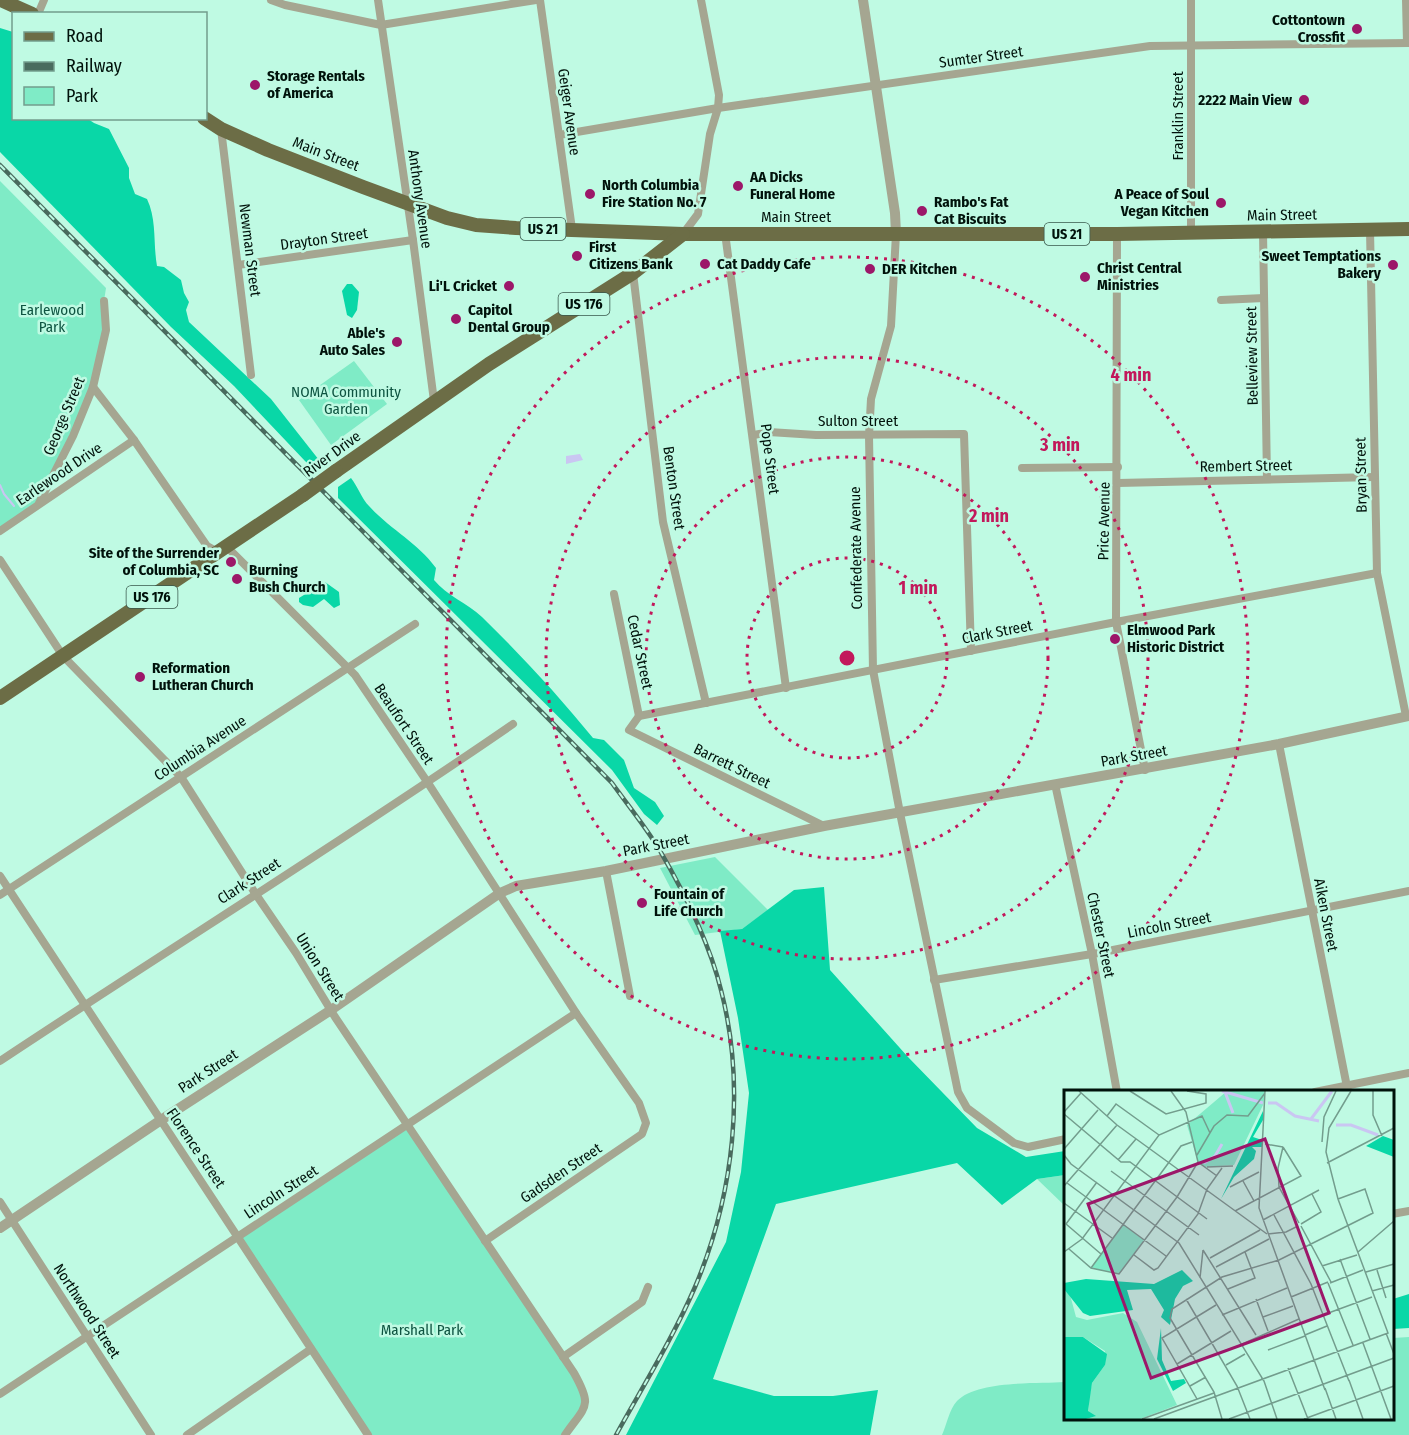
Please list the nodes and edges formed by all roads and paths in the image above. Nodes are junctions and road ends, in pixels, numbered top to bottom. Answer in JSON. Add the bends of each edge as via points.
{"nodes":[{"id":1,"x":1,"y":0,"type":"edge"},
{"id":2,"x":271,"y":0,"type":"edge"},
{"id":3,"x":378,"y":0,"type":"edge"},
{"id":4,"x":538,"y":0,"type":"edge"},
{"id":5,"x":701,"y":0,"type":"edge"},
{"id":6,"x":863,"y":0,"type":"edge"},
{"id":7,"x":1191,"y":0,"type":"edge"},
{"id":8,"x":1406,"y":0,"type":"edge"},
{"id":9,"x":28,"y":12,"type":"edge"},
{"id":10,"x":381,"y":25,"type":"junction"},
{"id":11,"x":1408,"y":43,"type":"edge"},
{"id":12,"x":1192,"y":45,"type":"junction"},
{"id":13,"x":877,"y":85,"type":"junction"},
{"id":14,"x":718,"y":108,"type":"junction"},
{"id":15,"x":207,"y":120,"type":"edge"},
{"id":16,"x":221,"y":129,"type":"junction"},
{"id":17,"x":559,"y":135,"type":"junction"},
{"id":18,"x":407,"y":204,"type":"junction"},
{"id":19,"x":572,"y":229,"type":"junction"},
{"id":20,"x":1409,"y":229,"type":"edge"},
{"id":21,"x":1370,"y":230,"type":"junction"},
{"id":22,"x":1191,"y":232,"type":"junction"},
{"id":23,"x":1263,"y":232,"type":"junction"},
{"id":24,"x":725,"y":233,"type":"junction"},
{"id":25,"x":683,"y":234,"type":"junction"},
{"id":26,"x":896,"y":234,"type":"junction"},
{"id":27,"x":1117,"y":234,"type":"junction"},
{"id":28,"x":413,"y":240,"type":"junction"},
{"id":29,"x":238,"y":265,"type":"junction"},
{"id":30,"x":633,"y":273,"type":"junction"},
{"id":31,"x":1264,"y":298,"type":"junction"},
{"id":32,"x":1221,"y":300,"type":"dead end"},
{"id":33,"x":104,"y":301,"type":"dead end"},
{"id":34,"x":251,"y":375,"type":"dead end"},
{"id":35,"x":93,"y":387,"type":"junction"},
{"id":36,"x":434,"y":402,"type":"junction"},
{"id":37,"x":754,"y":435,"type":"junction"},
{"id":38,"x":869,"y":436,"type":"junction"},
{"id":39,"x":134,"y":440,"type":"junction"},
{"id":40,"x":1118,"y":467,"type":"junction"},
{"id":41,"x":1022,"y":468,"type":"dead end"},
{"id":42,"x":1374,"y":477,"type":"junction"},
{"id":43,"x":1267,"y":479,"type":"junction"},
{"id":44,"x":1118,"y":483,"type":"junction"},
{"id":45,"x":39,"y":503,"type":"junction"},
{"id":46,"x":0,"y":531,"type":"edge"},
{"id":47,"x":227,"y":547,"type":"junction"},
{"id":48,"x":0,"y":560,"type":"edge"},
{"id":49,"x":1377,"y":573,"type":"junction"},
{"id":50,"x":614,"y":594,"type":"dead end"},
{"id":51,"x":1116,"y":622,"type":"junction"},
{"id":52,"x":415,"y":624,"type":"dead end"},
{"id":53,"x":971,"y":651,"type":"junction"},
{"id":54,"x":63,"y":656,"type":"junction"},
{"id":55,"x":348,"y":668,"type":"junction"},
{"id":56,"x":873,"y":670,"type":"junction"},
{"id":57,"x":786,"y":688,"type":"junction"},
{"id":58,"x":0,"y":698,"type":"edge"},
{"id":59,"x":706,"y":703,"type":"junction"},
{"id":60,"x":639,"y":716,"type":"junction"},
{"id":61,"x":1408,"y":716,"type":"edge"},
{"id":62,"x":513,"y":724,"type":"dead end"},
{"id":63,"x":1279,"y":744,"type":"junction"},
{"id":64,"x":1145,"y":770,"type":"junction"},
{"id":65,"x":181,"y":777,"type":"junction"},
{"id":66,"x":428,"y":783,"type":"junction"},
{"id":67,"x":1055,"y":784,"type":"junction"},
{"id":68,"x":900,"y":813,"type":"junction"},
{"id":69,"x":824,"y":826,"type":"junction"},
{"id":70,"x":606,"y":871,"type":"junction"},
{"id":71,"x":0,"y":876,"type":"edge"},
{"id":72,"x":9,"y":889,"type":"junction"},
{"id":73,"x":1409,"y":891,"type":"edge"},
{"id":74,"x":255,"y":893,"type":"junction"},
{"id":75,"x":500,"y":893,"type":"junction"},
{"id":76,"x":0,"y":895,"type":"edge"},
{"id":77,"x":1311,"y":910,"type":"junction"},
{"id":78,"x":1092,"y":954,"type":"junction"},
{"id":79,"x":934,"y":980,"type":"junction"},
{"id":80,"x":630,"y":996,"type":"dead end"},
{"id":81,"x":86,"y":1004,"type":"junction"},
{"id":82,"x":331,"y":1010,"type":"junction"},
{"id":83,"x":576,"y":1013,"type":"junction"},
{"id":84,"x":0,"y":1061,"type":"edge"},
{"id":85,"x":1409,"y":1072,"type":"edge"},
{"id":86,"x":1347,"y":1089,"type":"edge"},
{"id":87,"x":1117,"y":1090,"type":"edge"},
{"id":88,"x":161,"y":1120,"type":"junction"},
{"id":89,"x":646,"y":1123,"type":"joint"},
{"id":90,"x":407,"y":1125,"type":"junction"},
{"id":91,"x":1064,"y":1140,"type":"edge"},
{"id":92,"x":0,"y":1202,"type":"edge"},
{"id":93,"x":1409,"y":1211,"type":"edge"},
{"id":94,"x":1394,"y":1214,"type":"edge"},
{"id":95,"x":12,"y":1220,"type":"junction"},
{"id":96,"x":0,"y":1228,"type":"edge"},
{"id":97,"x":238,"y":1236,"type":"junction"},
{"id":98,"x":485,"y":1241,"type":"junction"},
{"id":99,"x":648,"y":1287,"type":"dead end"},
{"id":100,"x":87,"y":1336,"type":"junction"},
{"id":101,"x":311,"y":1349,"type":"junction"},
{"id":102,"x":563,"y":1358,"type":"junction"},
{"id":103,"x":0,"y":1394,"type":"edge"},
{"id":104,"x":152,"y":1435,"type":"edge"},
{"id":105,"x":187,"y":1435,"type":"edge"},
{"id":106,"x":368,"y":1435,"type":"edge"},
{"id":107,"x":565,"y":1435,"type":"edge"}],
"edges":[{"from":1,"to":9,"type":"main road"},
{"from":2,"to":10,"type":"street"},
{"from":3,"to":10,"type":"street","name":"Anthony Avenue"},
{"from":4,"to":10,"type":"street"},
{"from":4,"to":17,"type":"street","name":"Geiger Avenue"},
{"from":5,"to":14,"type":"street","via":[[719,95]]},
{"from":6,"to":13,"type":"street","name":"Confederate Avenue"},
{"from":7,"to":12,"type":"street","name":"Franklin Street"},
{"from":8,"to":11,"type":"street"},
{"from":10,"to":18,"type":"street","name":"Anthony Avenue"},
{"from":11,"to":12,"type":"street","name":"Sumter Street"},
{"from":12,"to":13,"type":"street","name":"Sumter Street","via":[[1150,46]]},
{"from":12,"to":22,"type":"street","name":"Franklin Street"},
{"from":13,"to":14,"type":"street","name":"Sumter Street"},
{"from":13,"to":26,"type":"street","name":"Confederate Avenue"},
{"from":14,"to":17,"type":"street","name":"Sumter Street"},
{"from":14,"to":25,"type":"street","via":[[710,134],[698,214]]},
{"from":15,"to":16,"type":"main road","name":"Main Street","number":"US 21"},
{"from":16,"to":18,"type":"main road","name":"Main Street","number":"US 21"},
{"from":16,"to":29,"type":"street","name":"Newman Street"},
{"from":17,"to":19,"type":"street","name":"Geiger Avenue"},
{"from":18,"to":19,"type":"main road","name":"Main Street","number":"US 21","via":[[476,225]]},
{"from":18,"to":28,"type":"street","name":"Anthony Avenue"},
{"from":19,"to":25,"type":"main road","name":"Main Street","number":"US 21"},
{"from":20,"to":21,"type":"main road","name":"Main Street","number":"US 21"},
{"from":21,"to":23,"type":"main road","name":"Main Street","number":"US 21"},
{"from":21,"to":42,"type":"street","name":"Bryan Street"},
{"from":22,"to":23,"type":"main road","name":"Main Street","number":"US 21"},
{"from":22,"to":27,"type":"main road","name":"Main Street","number":"US 21"},
{"from":23,"to":31,"type":"street","name":"Belleview Street"},
{"from":24,"to":25,"type":"main road","name":"Main Street","number":"US 21"},
{"from":24,"to":26,"type":"main road","name":"Main Street","number":"US 21"},
{"from":24,"to":37,"type":"street","name":"Pope Street"},
{"from":25,"to":30,"type":"main road","name":"River Drive","number":"US 176"},
{"from":26,"to":27,"type":"main road","name":"Main Street","number":"US 21"},
{"from":26,"to":38,"type":"street","name":"Confederate Avenue","via":[[891,326],[872,390]]},
{"from":27,"to":40,"type":"street","name":"Price Avenue"},
{"from":28,"to":29,"type":"street","name":"Drayton Street"},
{"from":28,"to":36,"type":"street","name":"Anthony Avenue"},
{"from":29,"to":34,"type":"street","name":"Newman Street"},
{"from":30,"to":36,"type":"main road","name":"River Drive","number":"US 176"},
{"from":30,"to":59,"type":"street","name":"Benton Street","via":[[663,522]]},
{"from":31,"to":32,"type":"street"},
{"from":31,"to":43,"type":"street","name":"Belleview Street"},
{"from":33,"to":35,"type":"street","name":"George Street","via":[[106,330]]},
{"from":35,"to":39,"type":"street","name":"Beaufort Street"},
{"from":35,"to":45,"type":"street","name":"George Street"},
{"from":36,"to":47,"type":"main road","name":"River Drive","number":"US 176","bridge":true},
{"from":37,"to":38,"type":"street","name":"Sulton Street","via":[[769,432]]},
{"from":37,"to":57,"type":"street","name":"Pope Street"},
{"from":38,"to":53,"type":"street","name":"Sulton Street","via":[[964,434]]},
{"from":38,"to":56,"type":"street","name":"Confederate Avenue"},
{"from":39,"to":45,"type":"street","name":"Earlewood Drive"},
{"from":39,"to":47,"type":"street","name":"Beaufort Street","via":[[207,546],[216,551]]},
{"from":40,"to":41,"type":"street"},
{"from":40,"to":44,"type":"street","name":"Price Avenue"},
{"from":42,"to":43,"type":"street","name":"Rembert Street"},
{"from":42,"to":49,"type":"street","name":"Bryan Street"},
{"from":43,"to":44,"type":"street","name":"Rembert Street"},
{"from":44,"to":51,"type":"street","name":"Price Avenue"},
{"from":45,"to":46,"type":"street","name":"Earlewood Drive"},
{"from":47,"to":54,"type":"main road","name":"River Drive","number":"US 176"},
{"from":47,"to":55,"type":"street","name":"Beaufort Street"},
{"from":48,"to":54,"type":"street","name":"Union Street"},
{"from":49,"to":51,"type":"street","name":"Clark Street"},
{"from":49,"to":61,"type":"street","name":"Bryan Street"},
{"from":50,"to":60,"type":"street","name":"Cedar Street"},
{"from":51,"to":53,"type":"street","name":"Clark Street"},
{"from":51,"to":64,"type":"street","name":"Price Avenue"},
{"from":52,"to":55,"type":"street","name":"Columbia Avenue"},
{"from":53,"to":56,"type":"street","name":"Clark Street"},
{"from":54,"to":58,"type":"main road","name":"River Drive","number":"US 176"},
{"from":54,"to":65,"type":"street","name":"Union Street"},
{"from":55,"to":65,"type":"street","name":"Columbia Avenue"},
{"from":55,"to":66,"type":"street","name":"Beaufort Street"},
{"from":56,"to":57,"type":"street","name":"Clark Street"},
{"from":56,"to":68,"type":"street","name":"Confederate Avenue"},
{"from":57,"to":59,"type":"street","name":"Clark Street"},
{"from":59,"to":60,"type":"street","name":"Clark Street"},
{"from":60,"to":69,"type":"street","name":"Barrett Street","via":[[629,730]]},
{"from":61,"to":63,"type":"street","name":"Park Street"},
{"from":62,"to":66,"type":"street","name":"Clark Street"},
{"from":63,"to":64,"type":"street","name":"Park Street"},
{"from":63,"to":77,"type":"street","name":"Aiken Street"},
{"from":64,"to":67,"type":"street","name":"Park Street"},
{"from":65,"to":72,"type":"street","name":"Columbia Avenue"},
{"from":65,"to":74,"type":"street","name":"Union Street"},
{"from":66,"to":74,"type":"street","name":"Clark Street"},
{"from":66,"to":75,"type":"street","name":"Beaufort Street"},
{"from":67,"to":68,"type":"street","name":"Park Street"},
{"from":67,"to":78,"type":"street","name":"Chester Street"},
{"from":68,"to":69,"type":"street","name":"Park Street"},
{"from":68,"to":79,"type":"street","name":"Confederate Avenue"},
{"from":69,"to":70,"type":"street","name":"Park Street"},
{"from":70,"to":75,"type":"street","name":"Park Street","via":[[516,886]]},
{"from":70,"to":80,"type":"street"},
{"from":71,"to":72,"type":"street","name":"Florence Street"},
{"from":72,"to":76,"type":"street","name":"Columbia Avenue"},
{"from":72,"to":81,"type":"street","name":"Florence Street"},
{"from":73,"to":77,"type":"street","name":"Lincoln Street"},
{"from":74,"to":81,"type":"street","name":"Clark Street"},
{"from":74,"to":82,"type":"street","name":"Union Street"},
{"from":75,"to":82,"type":"street","name":"Park Street"},
{"from":75,"to":83,"type":"street","name":"Beaufort Street"},
{"from":77,"to":78,"type":"street","name":"Lincoln Street"},
{"from":77,"to":86,"type":"street","name":"Aiken Street"},
{"from":78,"to":79,"type":"street","name":"Lincoln Street"},
{"from":78,"to":87,"type":"street","name":"Chester Street"},
{"from":79,"to":91,"type":"street","name":"Confederate Avenue","via":[[958,1092],[967,1108],[1014,1143],[1028,1147]]},
{"from":81,"to":84,"type":"street","name":"Clark Street"},
{"from":81,"to":88,"type":"street","name":"Florence Street"},
{"from":82,"to":88,"type":"street","name":"Park Street"},
{"from":82,"to":90,"type":"street","name":"Union Street"},
{"from":83,"to":89,"type":"street","name":"Beaufort Street","via":[[639,1103]]},
{"from":83,"to":90,"type":"street","name":"Lincoln Street"},
{"from":85,"to":86,"type":"street"},
{"from":88,"to":95,"type":"street","name":"Park Street"},
{"from":88,"to":97,"type":"street","name":"Florence Street"},
{"from":89,"to":98,"type":"street","name":"Gadsden Street","via":[[642,1134]]},
{"from":90,"to":97,"type":"street","name":"Lincoln Street"},
{"from":90,"to":98,"type":"street","name":"Union Street"},
{"from":92,"to":95,"type":"street","name":"Northwood Street"},
{"from":93,"to":94,"type":"street"},
{"from":95,"to":96,"type":"street","name":"Park Street"},
{"from":95,"to":100,"type":"street","name":"Northwood Street"},
{"from":97,"to":100,"type":"street","name":"Lincoln Street"},
{"from":97,"to":101,"type":"street","name":"Florence Street"},
{"from":98,"to":102,"type":"street","name":"Union Street"},
{"from":99,"to":102,"type":"street","via":[[642,1302]]},
{"from":100,"to":103,"type":"street","name":"Lincoln Street"},
{"from":100,"to":104,"type":"street","name":"Northwood Street"},
{"from":101,"to":105,"type":"street"},
{"from":101,"to":106,"type":"street","name":"Florence Street"},
{"from":102,"to":107,"type":"street","name":"Union Street","via":[[586,1394],[584,1408]]}]}
